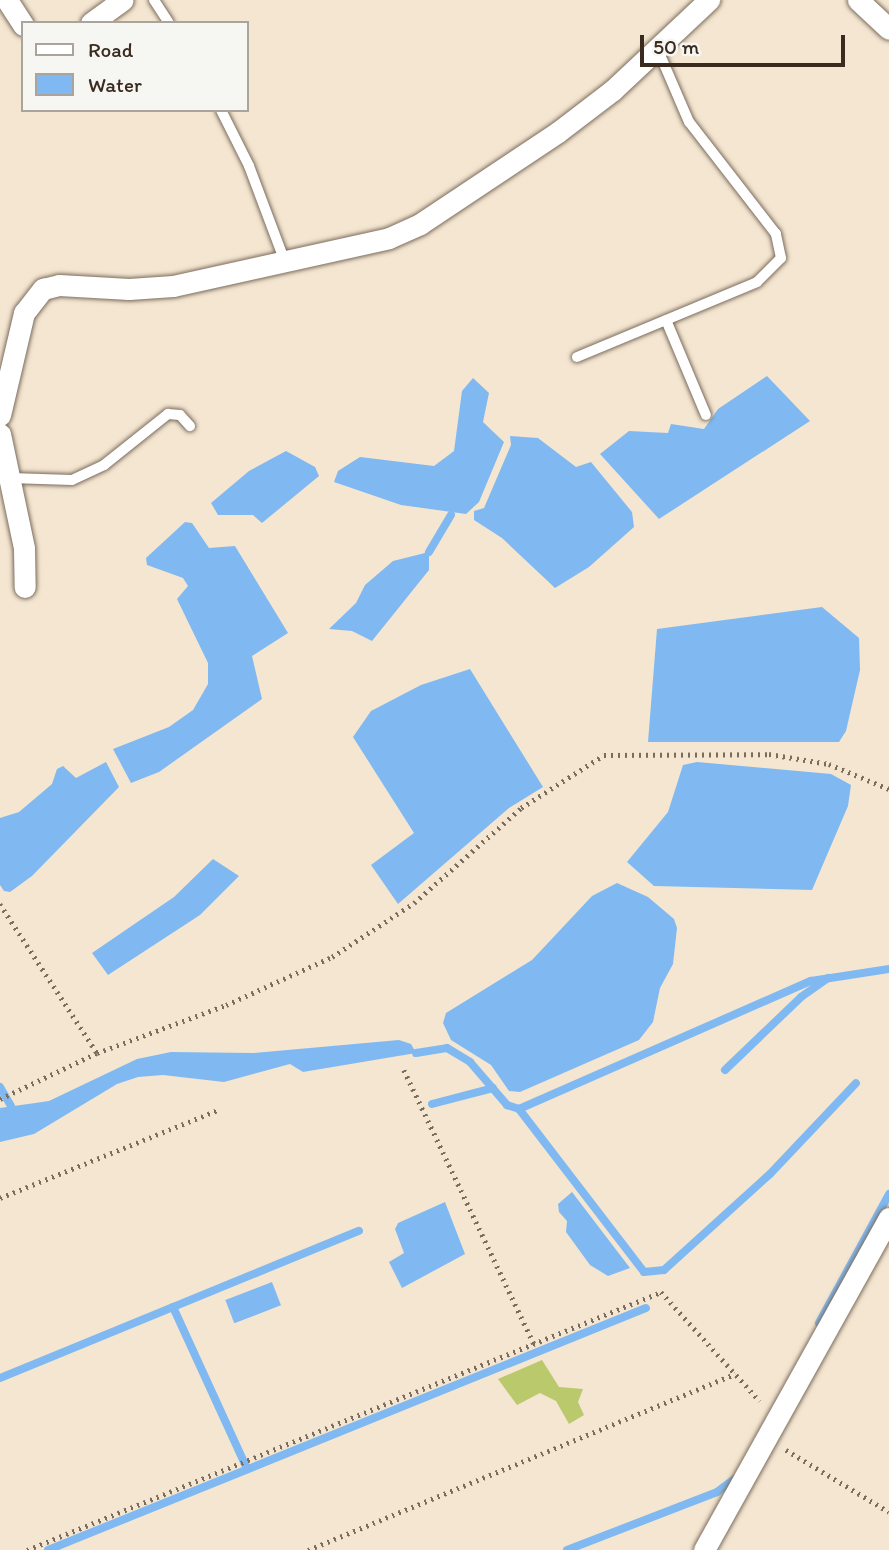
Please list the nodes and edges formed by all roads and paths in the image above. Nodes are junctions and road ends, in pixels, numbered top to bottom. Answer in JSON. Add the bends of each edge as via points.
{"nodes":[{"id":1,"x":7,"y":0,"type":"edge"},
{"id":2,"x":123,"y":0,"type":"edge"},
{"id":3,"x":154,"y":0,"type":"edge"},
{"id":4,"x":709,"y":0,"type":"edge"},
{"id":5,"x":859,"y":0,"type":"edge"},
{"id":6,"x":21,"y":21,"type":"edge"},
{"id":7,"x":94,"y":21,"type":"edge"},
{"id":8,"x":168,"y":21,"type":"edge"},
{"id":9,"x":889,"y":29,"type":"edge"},
{"id":10,"x":658,"y":50,"type":"junction"},
{"id":11,"x":221,"y":112,"type":"edge"},
{"id":12,"x":285,"y":262,"type":"junction"},
{"id":13,"x":666,"y":320,"type":"junction"},
{"id":14,"x":577,"y":357,"type":"dead end"},
{"id":15,"x":0,"y":415,"type":"edge"},
{"id":16,"x":706,"y":415,"type":"dead end"},
{"id":17,"x":190,"y":426,"type":"dead end"},
{"id":18,"x":0,"y":434,"type":"edge"},
{"id":19,"x":10,"y":478,"type":"junction"},
{"id":20,"x":24,"y":587,"type":"dead end"},
{"id":21,"x":889,"y":789,"type":"edge"},
{"id":22,"x":0,"y":904,"type":"edge"},
{"id":23,"x":97,"y":1053,"type":"junction"},
{"id":24,"x":404,"y":1070,"type":"dead end"},
{"id":25,"x":0,"y":1099,"type":"edge"},
{"id":26,"x":220,"y":1109,"type":"dead end"},
{"id":27,"x":0,"y":1198,"type":"edge"},
{"id":28,"x":889,"y":1219,"type":"edge"},
{"id":29,"x":534,"y":1343,"type":"junction"},
{"id":30,"x":735,"y":1374,"type":"junction"},
{"id":31,"x":772,"y":1429,"type":"junction"},
{"id":32,"x":889,"y":1512,"type":"edge"},
{"id":33,"x":27,"y":1550,"type":"edge"},
{"id":34,"x":308,"y":1550,"type":"edge"},
{"id":35,"x":704,"y":1550,"type":"edge"}],
"edges":[{"from":1,"to":6,"type":"street"},
{"from":2,"to":7,"type":"street"},
{"from":3,"to":8,"type":"lane"},
{"from":4,"to":10,"type":"street"},
{"from":5,"to":9,"type":"street"},
{"from":10,"to":12,"type":"street","via":[[558,132],[419,224],[362,247]]},
{"from":10,"to":13,"type":"lane","via":[[689,122],[776,234],[780,258],[757,282]]},
{"from":11,"to":12,"type":"lane","via":[[249,166]]},
{"from":12,"to":15,"type":"street","via":[[150,289],[59,285],[43,289],[24,313]]},
{"from":13,"to":14,"type":"lane"},
{"from":13,"to":16,"type":"lane"},
{"from":17,"to":19,"type":"lane","via":[[180,415],[169,414],[104,465],[72,480]]},
{"from":18,"to":19,"type":"street"},
{"from":19,"to":20,"type":"street","via":[[24,548]]},
{"from":21,"to":23,"type":"path","via":[[829,764],[769,754],[604,755],[522,808],[414,903],[332,957],[226,1005]]},
{"from":22,"to":23,"type":"path"},
{"from":23,"to":25,"type":"path"},
{"from":24,"to":29,"type":"path"},
{"from":26,"to":27,"type":"path"},
{"from":28,"to":31,"type":"street"},
{"from":29,"to":30,"type":"path","via":[[661,1292]]},
{"from":29,"to":33,"type":"path"},
{"from":30,"to":31,"type":"path"},
{"from":30,"to":34,"type":"path"},
{"from":31,"to":32,"type":"path"},
{"from":31,"to":35,"type":"street"}]}
